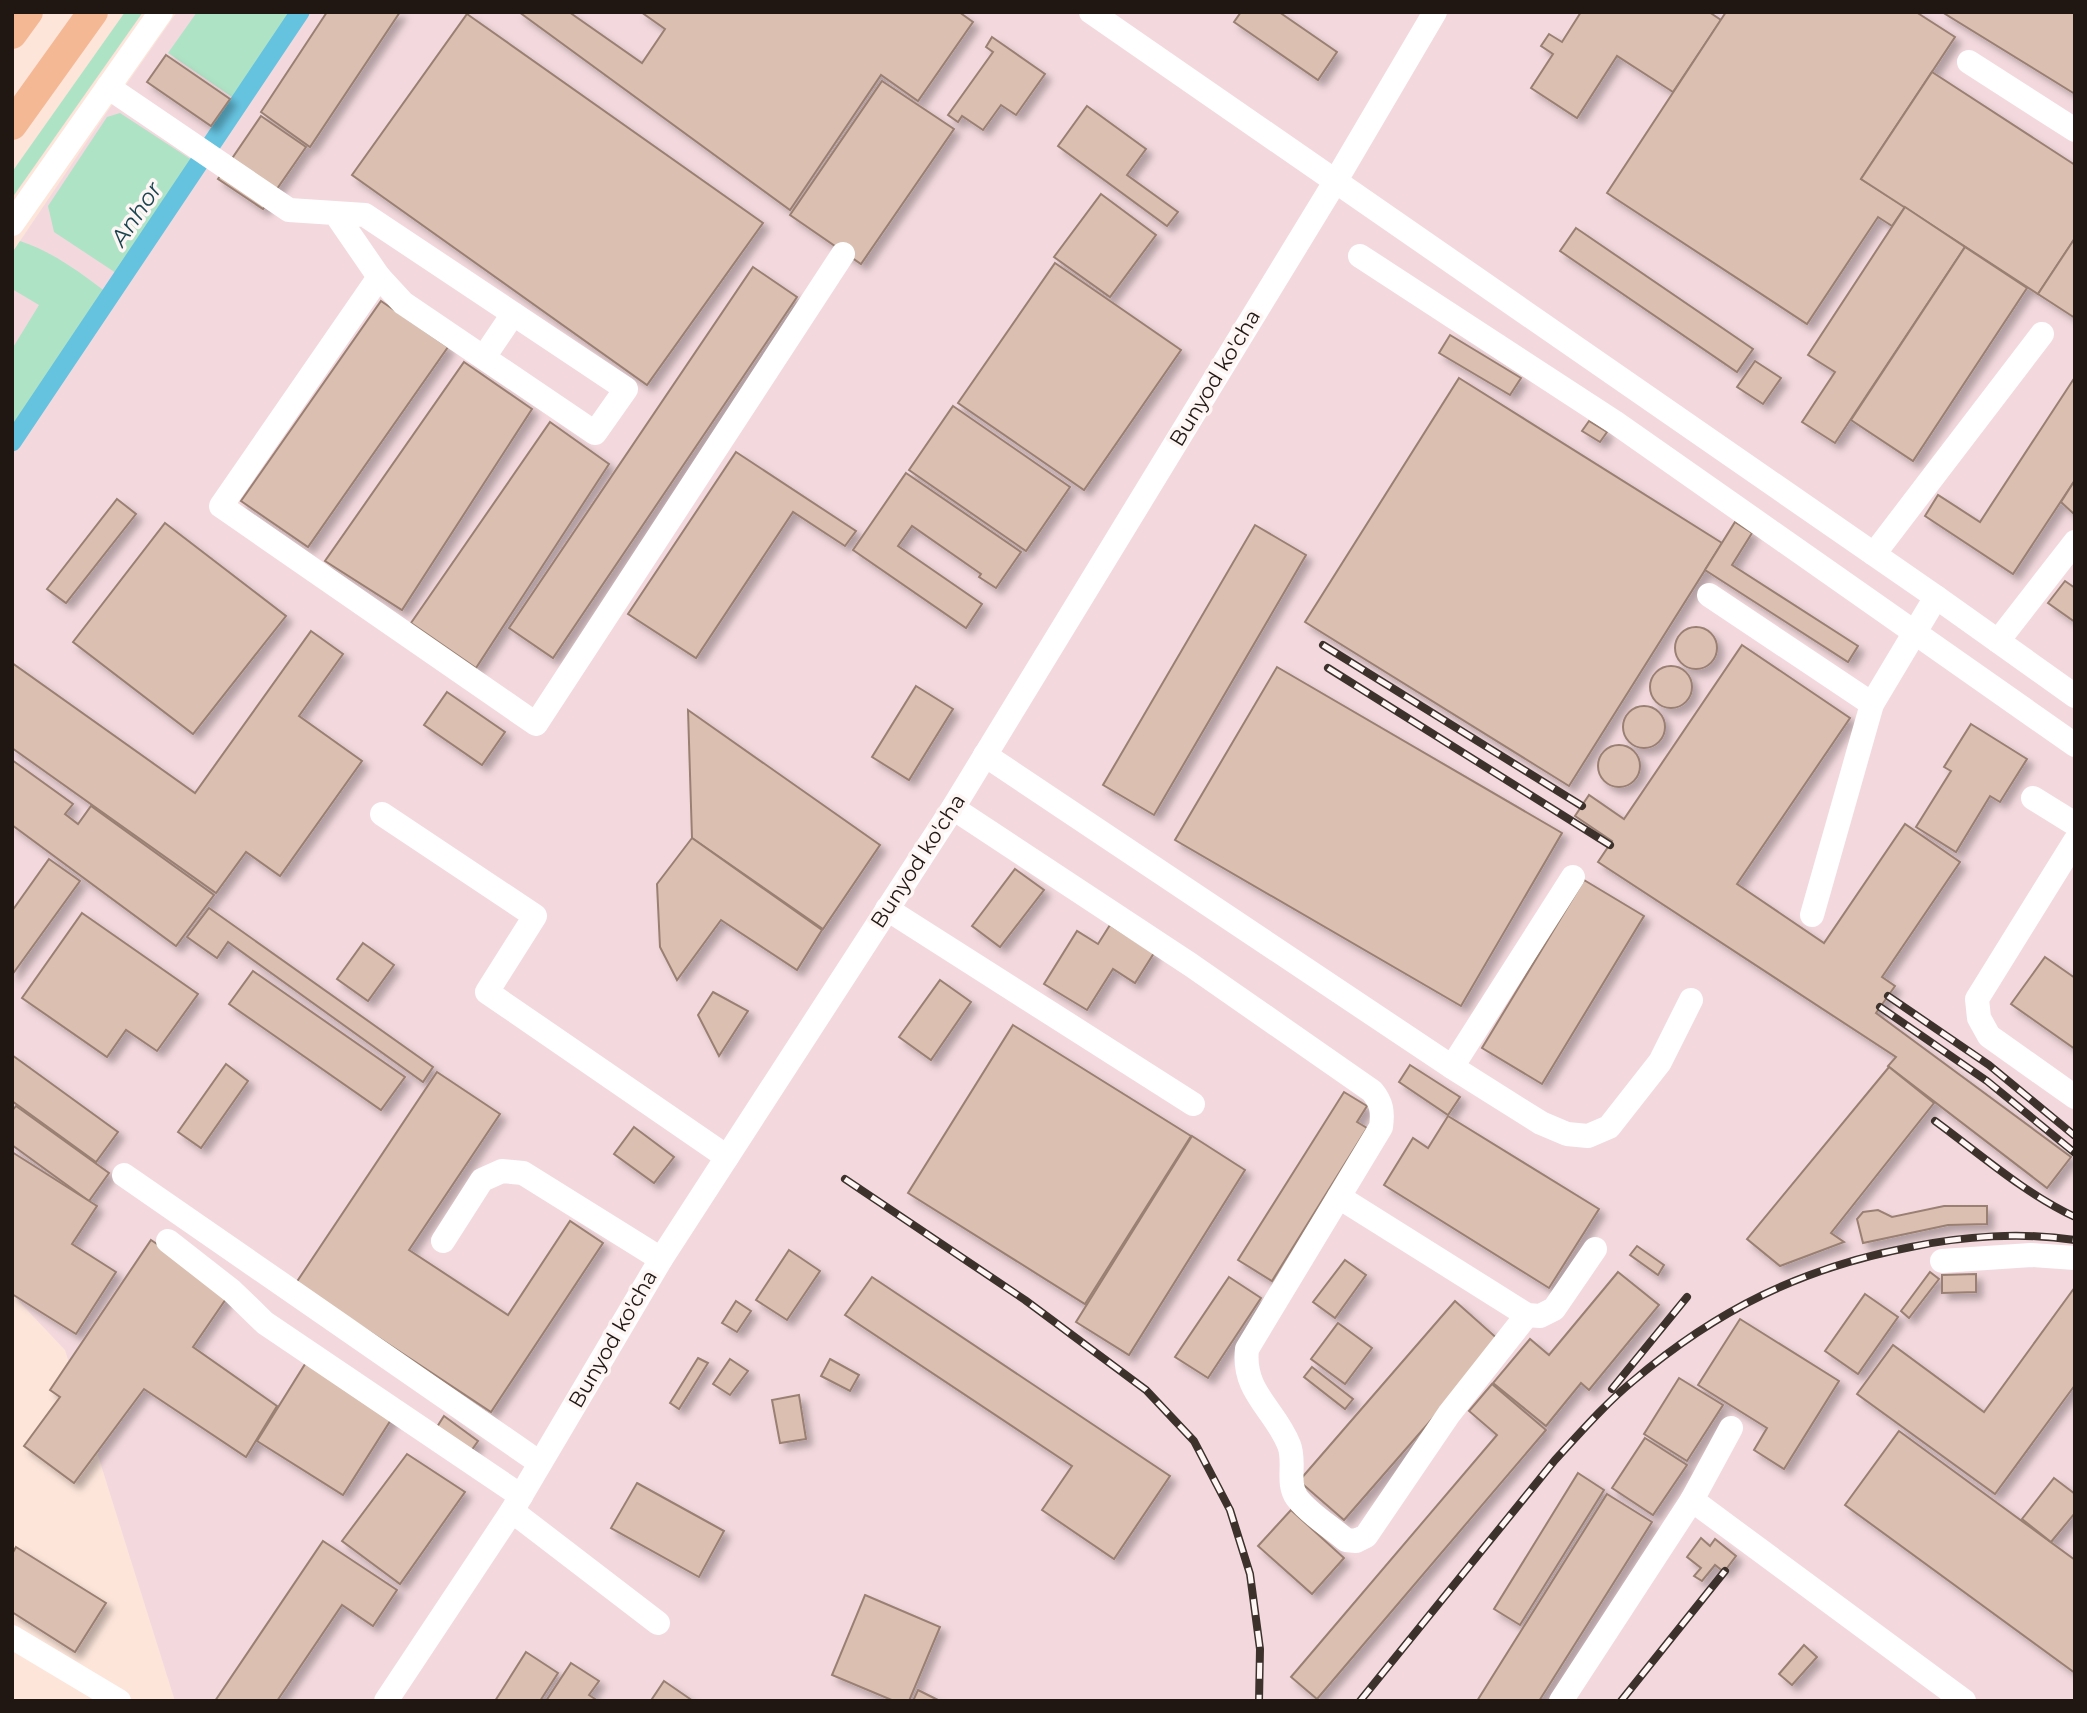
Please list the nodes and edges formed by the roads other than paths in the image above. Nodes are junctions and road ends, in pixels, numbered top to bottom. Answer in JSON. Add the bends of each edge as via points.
{"nodes":[{"id":1,"x":28,"y":12,"type":"edge"},
{"id":2,"x":93,"y":12,"type":"edge"},
{"id":3,"x":161,"y":12,"type":"edge"},
{"id":4,"x":1091,"y":12,"type":"edge"},
{"id":5,"x":1435,"y":12,"type":"edge"},
{"id":6,"x":12,"y":34,"type":"edge"},
{"id":7,"x":1969,"y":62,"type":"dead end"},
{"id":8,"x":108,"y":87,"type":"junction"},
{"id":9,"x":12,"y":125,"type":"edge"},
{"id":10,"x":2075,"y":130,"type":"edge"},
{"id":11,"x":1335,"y":182,"type":"junction"},
{"id":12,"x":335,"y":213,"type":"junction"},
{"id":13,"x":12,"y":224,"type":"edge"},
{"id":14,"x":843,"y":254,"type":"dead end"},
{"id":15,"x":1360,"y":256,"type":"dead end"},
{"id":16,"x":379,"y":277,"type":"junction"},
{"id":17,"x":513,"y":314,"type":"junction"},
{"id":18,"x":2042,"y":334,"type":"dead end"},
{"id":19,"x":484,"y":357,"type":"junction"},
{"id":20,"x":2072,"y":551,"type":"edge"},
{"id":21,"x":1874,"y":554,"type":"junction"},
{"id":22,"x":1709,"y":595,"type":"dead end"},
{"id":23,"x":1936,"y":597,"type":"junction"},
{"id":24,"x":1915,"y":632,"type":"junction"},
{"id":25,"x":1998,"y":641,"type":"junction"},
{"id":26,"x":2075,"y":696,"type":"edge"},
{"id":27,"x":1872,"y":704,"type":"junction"},
{"id":28,"x":2075,"y":745,"type":"edge"},
{"id":29,"x":985,"y":755,"type":"junction"},
{"id":30,"x":2033,"y":798,"type":"dead end"},
{"id":31,"x":953,"y":808,"type":"junction"},
{"id":32,"x":383,"y":814,"type":"dead end"},
{"id":33,"x":2075,"y":824,"type":"edge"},
{"id":34,"x":2075,"y":841,"type":"edge"},
{"id":35,"x":1573,"y":877,"type":"dead end"},
{"id":36,"x":887,"y":909,"type":"junction"},
{"id":37,"x":1812,"y":915,"type":"dead end"},
{"id":38,"x":1691,"y":1000,"type":"dead end"},
{"id":39,"x":1452,"y":1067,"type":"junction"},
{"id":40,"x":2075,"y":1097,"type":"edge"},
{"id":41,"x":1193,"y":1104,"type":"dead end"},
{"id":42,"x":727,"y":1157,"type":"junction"},
{"id":43,"x":124,"y":1175,"type":"dead end"},
{"id":44,"x":1339,"y":1197,"type":"junction"},
{"id":45,"x":168,"y":1241,"type":"dead end"},
{"id":46,"x":443,"y":1241,"type":"dead end"},
{"id":47,"x":1595,"y":1249,"type":"dead end"},
{"id":48,"x":2075,"y":1258,"type":"edge"},
{"id":49,"x":661,"y":1259,"type":"junction"},
{"id":50,"x":1942,"y":1261,"type":"dead end"},
{"id":51,"x":1527,"y":1314,"type":"junction"},
{"id":52,"x":1731,"y":1427,"type":"dead end"},
{"id":53,"x":540,"y":1464,"type":"junction"},
{"id":54,"x":1692,"y":1500,"type":"junction"},
{"id":55,"x":517,"y":1503,"type":"junction"},
{"id":56,"x":658,"y":1623,"type":"dead end"},
{"id":57,"x":12,"y":1637,"type":"edge"},
{"id":58,"x":119,"y":1701,"type":"edge"},
{"id":59,"x":386,"y":1701,"type":"edge"},
{"id":60,"x":1561,"y":1701,"type":"edge"},
{"id":61,"x":1964,"y":1701,"type":"edge"}],
"edges":[{"from":1,"to":6,"type":"main road"},
{"from":2,"to":9,"type":"main road"},
{"from":3,"to":8,"type":"street"},
{"from":4,"to":11,"type":"street"},
{"from":5,"to":11,"type":"street","name":"Bunyod ko'cha"},
{"from":7,"to":10,"type":"street"},
{"from":8,"to":12,"type":"street","via":[[289,210]]},
{"from":8,"to":13,"type":"street"},
{"from":11,"to":21,"type":"street"},
{"from":11,"to":29,"type":"street","name":"Bunyod ko'cha"},
{"from":12,"to":16,"type":"street"},
{"from":12,"to":17,"type":"street","via":[[365,215]]},
{"from":14,"to":16,"type":"street","via":[[536,724],[220,506]]},
{"from":15,"to":24,"type":"street","via":[[1616,423]]},
{"from":16,"to":19,"type":"street","via":[[403,303]]},
{"from":17,"to":19,"type":"street"},
{"from":17,"to":19,"type":"street","via":[[626,389],[595,433]]},
{"from":18,"to":21,"type":"street"},
{"from":20,"to":25,"type":"street"},
{"from":21,"to":23,"type":"street"},
{"from":22,"to":27,"type":"street"},
{"from":23,"to":24,"type":"street"},
{"from":23,"to":25,"type":"street"},
{"from":24,"to":27,"type":"street"},
{"from":24,"to":28,"type":"street"},
{"from":25,"to":26,"type":"street"},
{"from":27,"to":37,"type":"street"},
{"from":29,"to":31,"type":"street","name":"Bunyod ko'cha"},
{"from":29,"to":39,"type":"street"},
{"from":30,"to":33,"type":"street"},
{"from":31,"to":36,"type":"street","name":"Bunyod ko'cha"},
{"from":31,"to":44,"type":"street","via":[[1372,1091],[1380,1100],[1381,1127]]},
{"from":32,"to":42,"type":"street","via":[[535,916],[487,992]]},
{"from":34,"to":40,"type":"street","via":[[1977,999],[1979,1018],[1989,1035]]},
{"from":35,"to":39,"type":"street"},
{"from":36,"to":41,"type":"street"},
{"from":36,"to":42,"type":"street","name":"Bunyod ko'cha"},
{"from":38,"to":39,"type":"street","via":[[1660,1062],[1609,1127],[1588,1136],[1567,1134],[1541,1123]]},
{"from":42,"to":49,"type":"street","name":"Bunyod ko'cha"},
{"from":43,"to":53,"type":"street"},
{"from":44,"to":51,"type":"street"},
{"from":44,"to":51,"type":"street","via":[[1247,1349],[1245,1365],[1251,1384],[1289,1444],[1293,1490],[1346,1540],[1366,1536],[1449,1414]]},
{"from":45,"to":55,"type":"street","via":[[265,1323]]},
{"from":46,"to":49,"type":"street","via":[[482,1180],[502,1171],[523,1172]]},
{"from":47,"to":51,"type":"street","via":[[1554,1309],[1540,1316]]},
{"from":48,"to":50,"type":"street","via":[[2031,1255]]},
{"from":49,"to":53,"type":"street","name":"Bunyod ko'cha"},
{"from":52,"to":54,"type":"street"},
{"from":53,"to":55,"type":"street","name":"Bunyod ko'cha"},
{"from":54,"to":60,"type":"street"},
{"from":54,"to":61,"type":"street"},
{"from":55,"to":56,"type":"street"},
{"from":55,"to":59,"type":"street","name":"Bunyod ko'cha"},
{"from":57,"to":58,"type":"street"}]}
